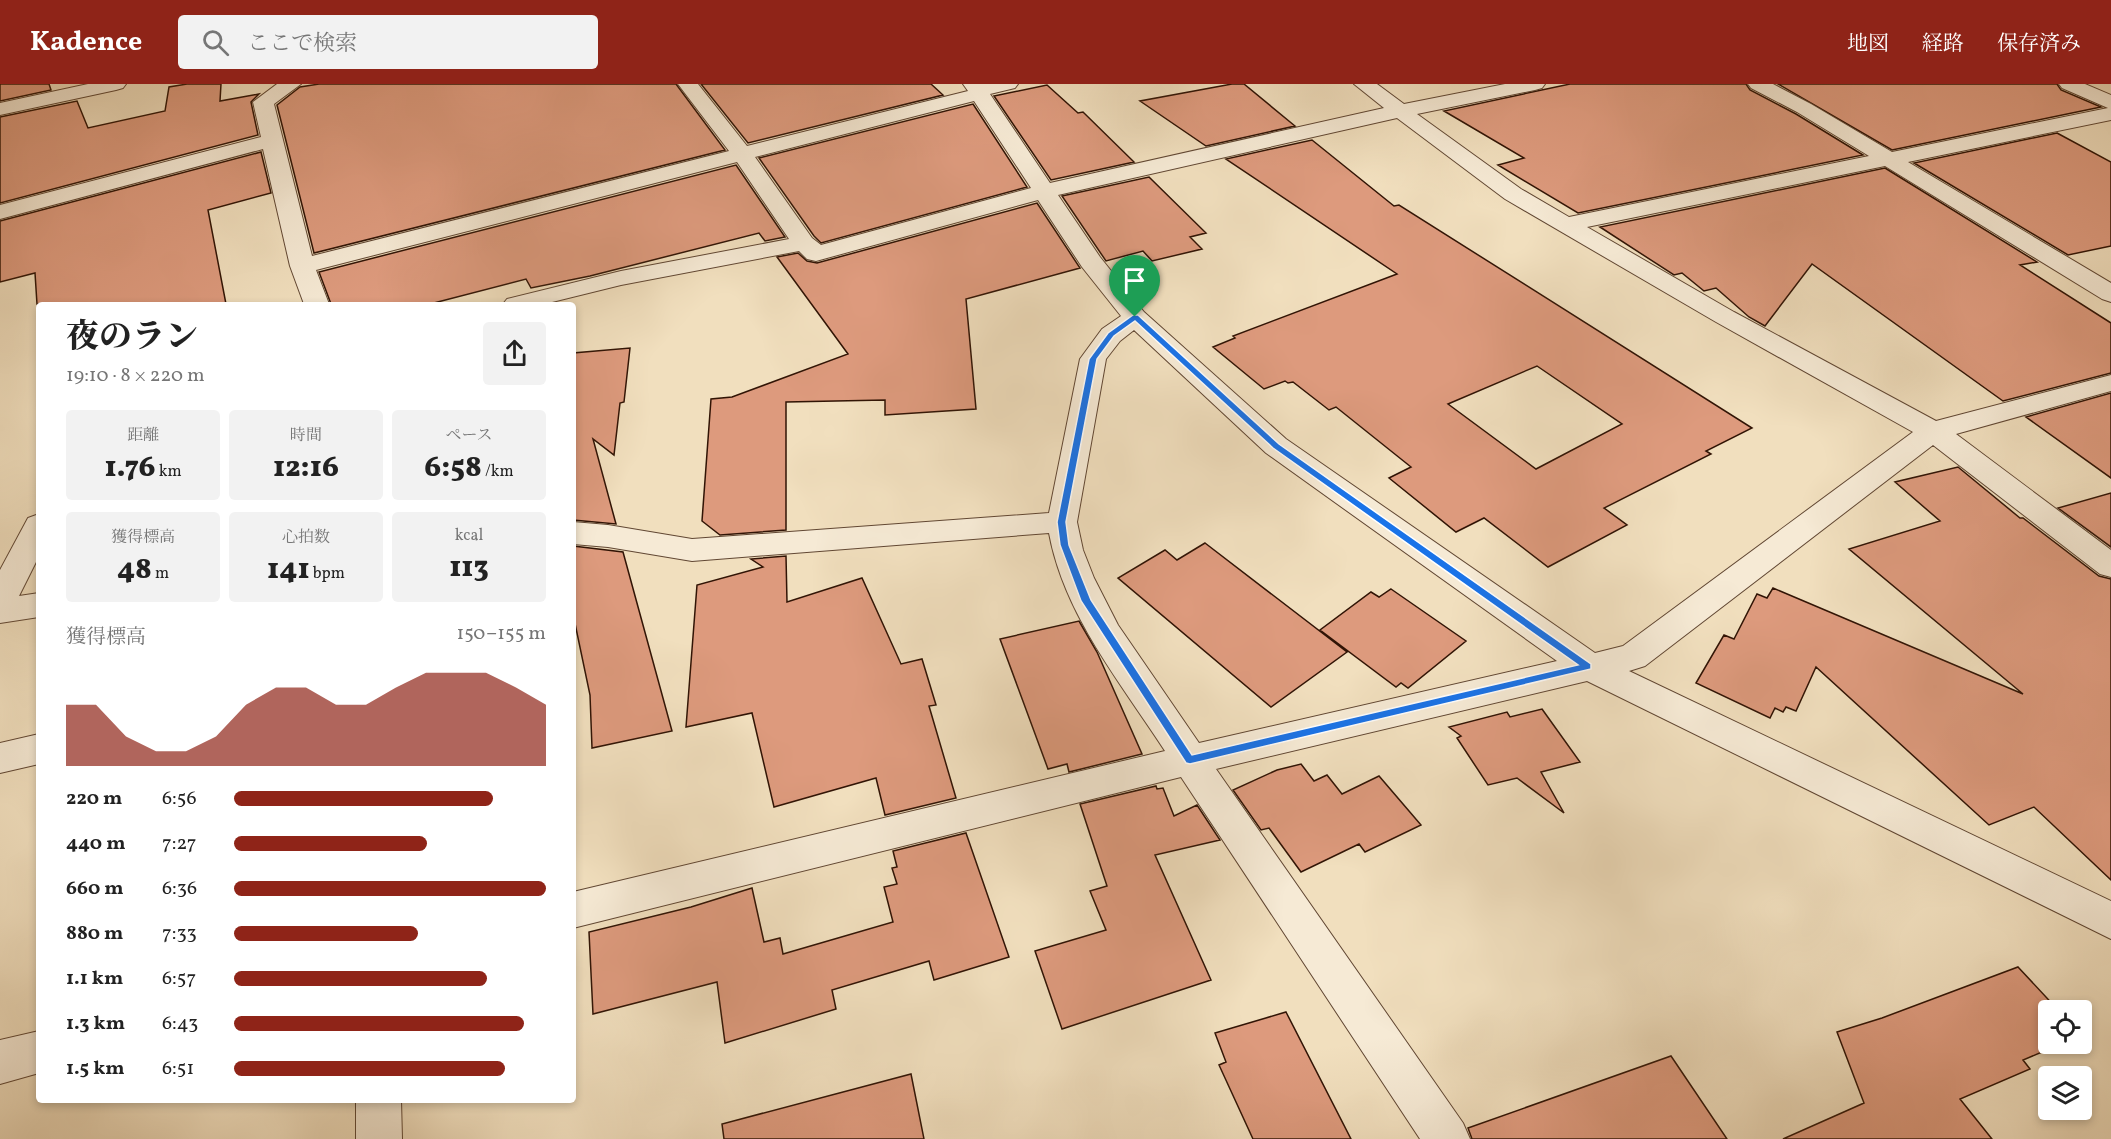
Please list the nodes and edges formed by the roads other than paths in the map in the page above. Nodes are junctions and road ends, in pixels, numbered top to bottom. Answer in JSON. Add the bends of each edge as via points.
{"nodes":[{"id":1,"x":116,"y":84,"type":"edge"},
{"id":2,"x":291,"y":84,"type":"edge"},
{"id":3,"x":688,"y":84,"type":"edge"},
{"id":4,"x":1008,"y":84,"type":"edge"},
{"id":5,"x":1364,"y":84,"type":"edge"},
{"id":6,"x":1535,"y":84,"type":"edge"},
{"id":7,"x":1758,"y":84,"type":"edge"},
{"id":8,"x":2069,"y":84,"type":"edge"},
{"id":9,"x":977,"y":90,"type":"edge"},
{"id":10,"x":2111,"y":104,"type":"edge"},
{"id":11,"x":0,"y":109,"type":"edge"},
{"id":12,"x":1400,"y":111,"type":"junction"},
{"id":13,"x":2111,"y":114,"type":"edge"},
{"id":14,"x":272,"y":140,"type":"junction"},
{"id":15,"x":742,"y":154,"type":"junction"},
{"id":16,"x":1888,"y":160,"type":"junction"},
{"id":17,"x":1044,"y":191,"type":"junction"},
{"id":18,"x":0,"y":212,"type":"edge"},
{"id":19,"x":1568,"y":224,"type":"junction"},
{"id":20,"x":804,"y":243,"type":"junction"},
{"id":21,"x":302,"y":266,"type":"junction"},
{"id":22,"x":2111,"y":294,"type":"edge"},
{"id":23,"x":316,"y":302,"type":"edge"},
{"id":24,"x":524,"y":302,"type":"edge"},
{"id":25,"x":1135,"y":317,"type":"junction"},
{"id":26,"x":2111,"y":383,"type":"edge"},
{"id":27,"x":1933,"y":431,"type":"junction"},
{"id":28,"x":1062,"y":522,"type":"junction"},
{"id":29,"x":36,"y":531,"type":"edge"},
{"id":30,"x":576,"y":533,"type":"edge"},
{"id":31,"x":2111,"y":566,"type":"edge"},
{"id":32,"x":0,"y":602,"type":"edge"},
{"id":33,"x":36,"y":605,"type":"edge"},
{"id":34,"x":0,"y":611,"type":"edge"},
{"id":35,"x":1588,"y":666,"type":"junction"},
{"id":36,"x":36,"y":750,"type":"edge"},
{"id":37,"x":0,"y":758,"type":"edge"},
{"id":38,"x":1190,"y":760,"type":"junction"},
{"id":39,"x":576,"y":909,"type":"edge"},
{"id":40,"x":2111,"y":921,"type":"edge"},
{"id":41,"x":36,"y":1053,"type":"edge"},
{"id":42,"x":0,"y":1062,"type":"edge"},
{"id":43,"x":379,"y":1103,"type":"edge"},
{"id":44,"x":379,"y":1139,"type":"edge"},
{"id":45,"x":1447,"y":1139,"type":"edge"}],
"edges":[{"from":1,"to":11,"type":"street"},
{"from":2,"to":14,"type":"street","via":[[263,102]]},
{"from":3,"to":15,"type":"street"},
{"from":4,"to":9,"type":"street"},
{"from":5,"to":12,"type":"street"},
{"from":6,"to":12,"type":"street"},
{"from":7,"to":16,"type":"street"},
{"from":8,"to":10,"type":"street"},
{"from":9,"to":15,"type":"street"},
{"from":9,"to":17,"type":"street"},
{"from":12,"to":17,"type":"street"},
{"from":12,"to":19,"type":"street","via":[[1513,194]]},
{"from":13,"to":16,"type":"street"},
{"from":14,"to":18,"type":"street"},
{"from":14,"to":21,"type":"street"},
{"from":15,"to":20,"type":"street"},
{"from":15,"to":21,"type":"street"},
{"from":16,"to":19,"type":"street"},
{"from":16,"to":22,"type":"street"},
{"from":17,"to":20,"type":"street","via":[[816,254]]},
{"from":17,"to":25,"type":"street","via":[[1091,262]]},
{"from":19,"to":27,"type":"street"},
{"from":20,"to":24,"type":"street","via":[[621,278]]},
{"from":21,"to":23,"type":"street"},
{"from":25,"to":28,"type":"street","via":[[1111,335],[1093,359]]},
{"from":25,"to":35,"type":"street","via":[[1276,446]]},
{"from":26,"to":27,"type":"street"},
{"from":27,"to":31,"type":"street"},
{"from":27,"to":35,"type":"street","via":[[1633,657]]},
{"from":28,"to":30,"type":"street","via":[[692,550]]},
{"from":28,"to":38,"type":"street","via":[[1065,545],[1086,601]]},
{"from":29,"to":32,"type":"street"},
{"from":33,"to":34,"type":"street"},
{"from":35,"to":38,"type":"street"},
{"from":35,"to":40,"type":"street"},
{"from":36,"to":37,"type":"street"},
{"from":38,"to":39,"type":"street"},
{"from":38,"to":45,"type":"street"},
{"from":41,"to":42,"type":"street"},
{"from":43,"to":44,"type":"street"}]}
